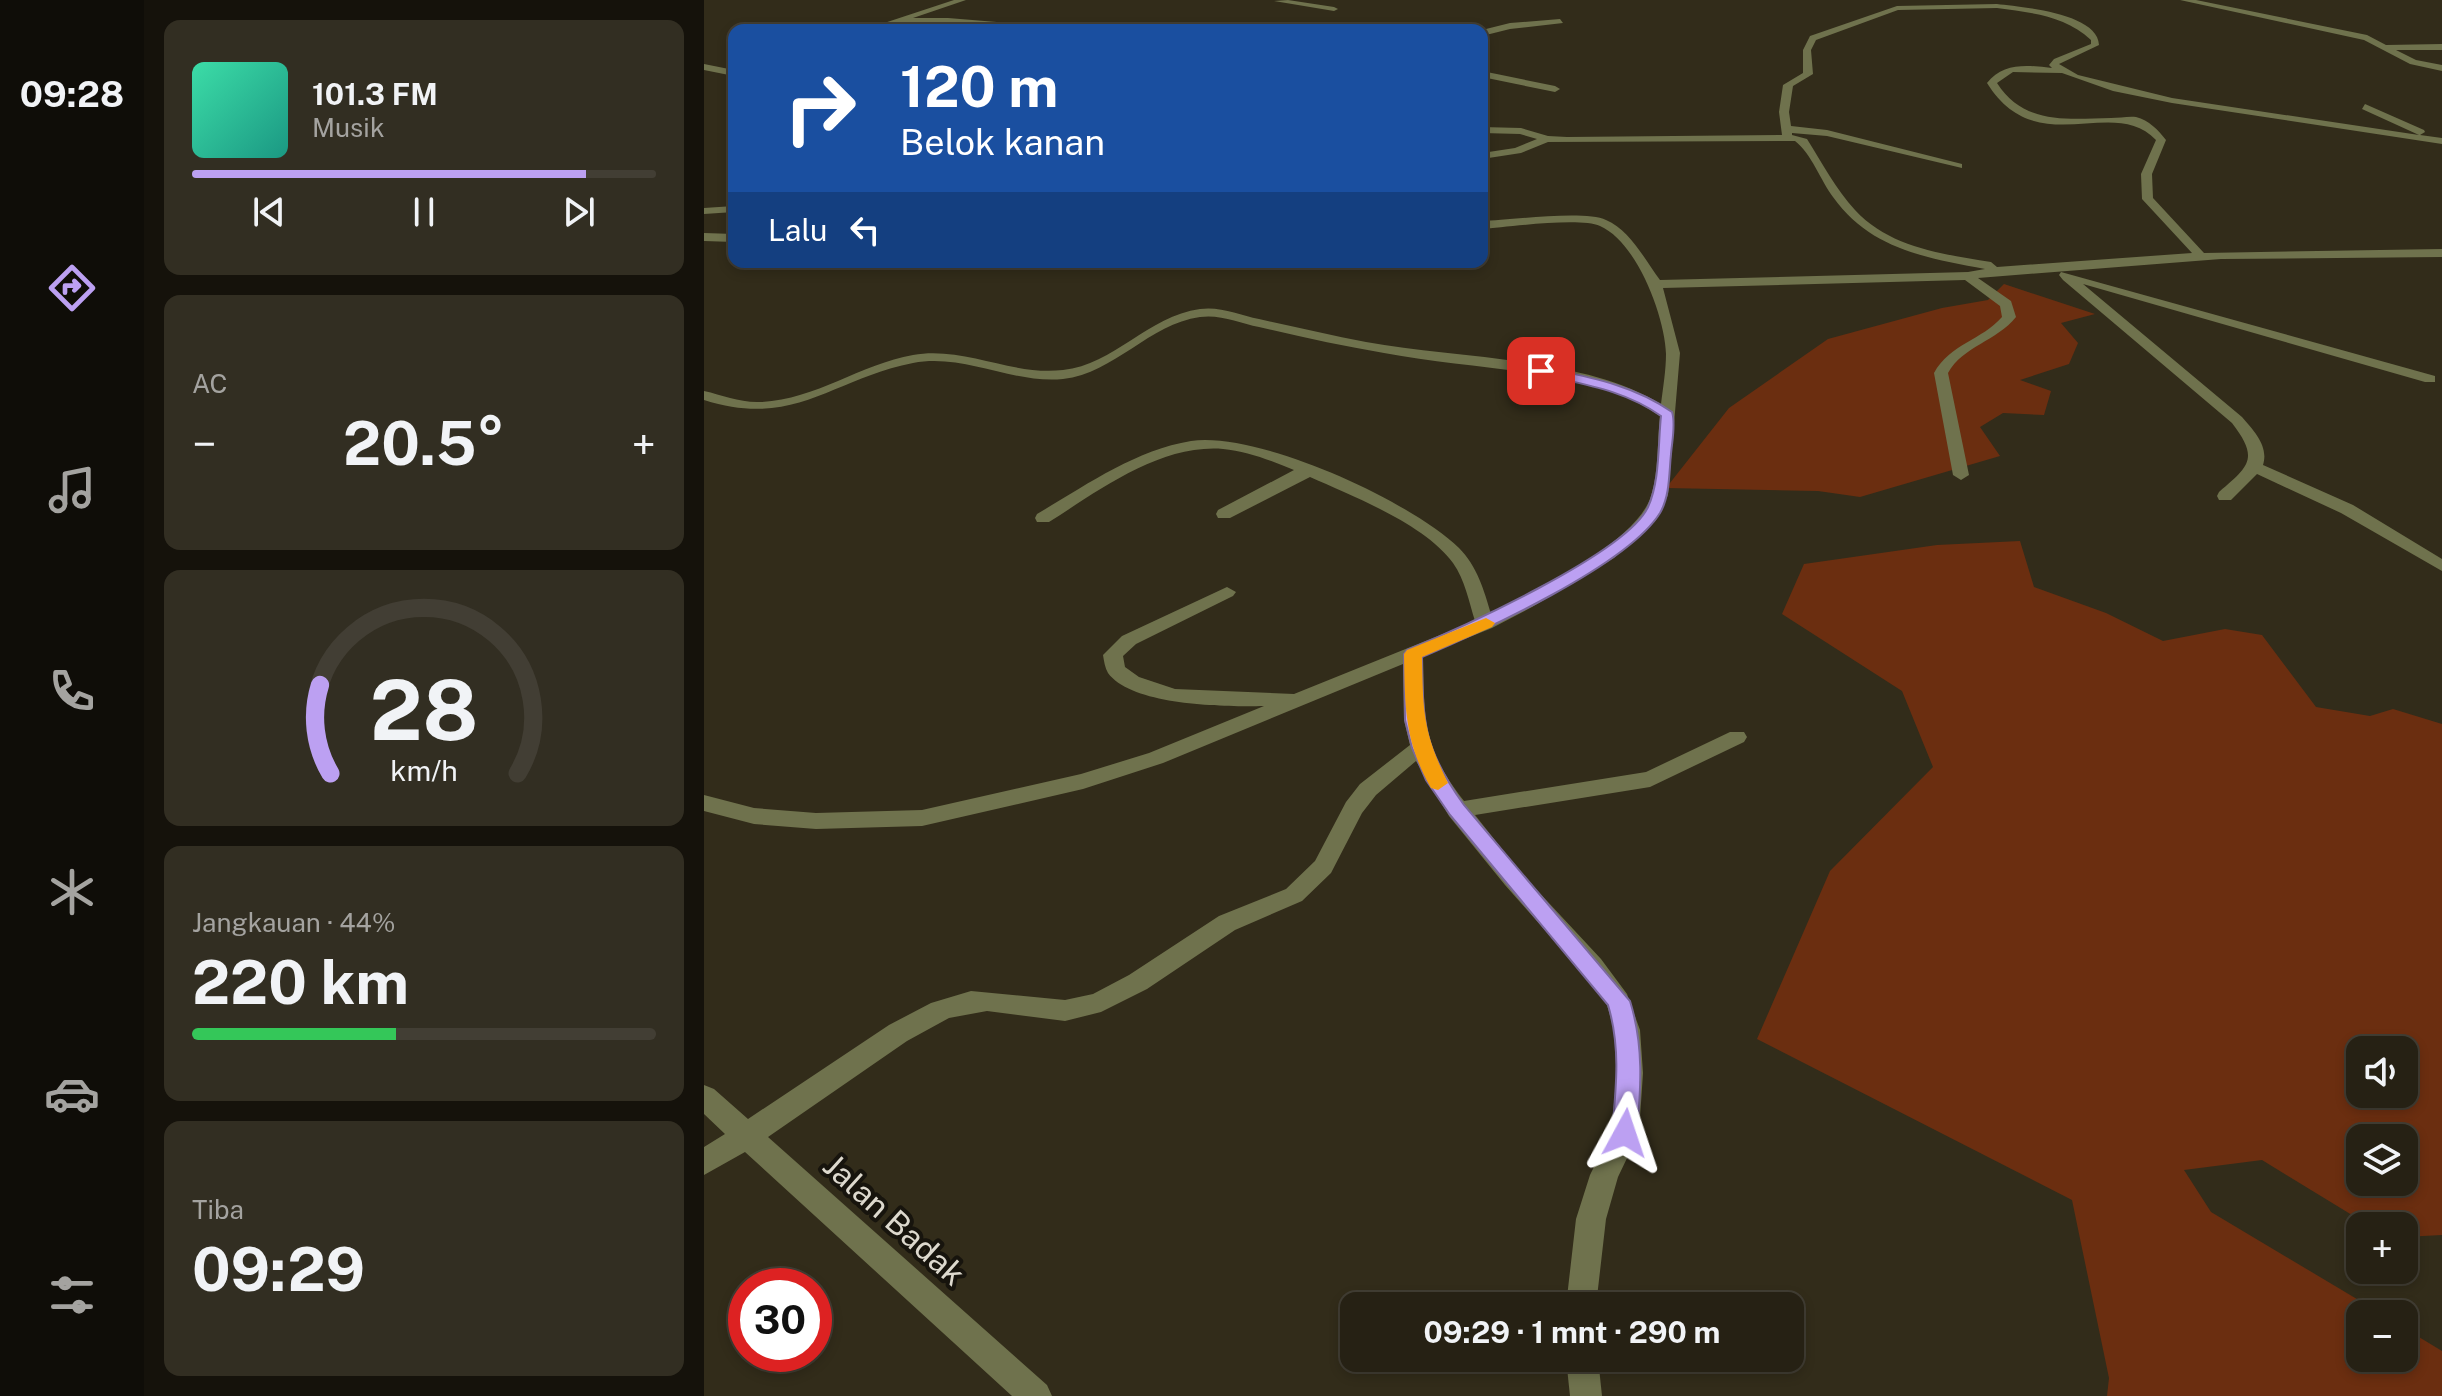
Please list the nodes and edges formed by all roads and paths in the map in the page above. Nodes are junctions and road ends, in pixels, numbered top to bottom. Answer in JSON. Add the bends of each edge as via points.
{"nodes":[{"id":1,"x":962,"y":0,"type":"edge"},
{"id":2,"x":1272,"y":0,"type":"edge"},
{"id":3,"x":1286,"y":0,"type":"edge"},
{"id":4,"x":2184,"y":0,"type":"edge"},
{"id":5,"x":1278,"y":1,"type":"edge"},
{"id":6,"x":1334,"y":9,"type":"dead end"},
{"id":7,"x":894,"y":21,"type":"junction"},
{"id":8,"x":1560,"y":21,"type":"dead end"},
{"id":9,"x":885,"y":24,"type":"edge"},
{"id":10,"x":1006,"y":24,"type":"edge"},
{"id":11,"x":1488,"y":32,"type":"edge"},
{"id":12,"x":2387,"y":47,"type":"junction"},
{"id":13,"x":2442,"y":47,"type":"edge"},
{"id":14,"x":704,"y":67,"type":"edge"},
{"id":15,"x":2442,"y":68,"type":"edge"},
{"id":16,"x":2060,"y":71,"type":"junction"},
{"id":17,"x":728,"y":72,"type":"edge"},
{"id":18,"x":1488,"y":75,"type":"edge"},
{"id":19,"x":1555,"y":89,"type":"dead end"},
{"id":20,"x":2365,"y":107,"type":"dead end"},
{"id":21,"x":1488,"y":130,"type":"edge"},
{"id":22,"x":1787,"y":133,"type":"junction"},
{"id":23,"x":1547,"y":139,"type":"junction"},
{"id":24,"x":2442,"y":141,"type":"edge"},
{"id":25,"x":1488,"y":155,"type":"edge"},
{"id":26,"x":1958,"y":166,"type":"dead end"},
{"id":27,"x":728,"y":209,"type":"edge"},
{"id":28,"x":704,"y":211,"type":"edge"},
{"id":29,"x":1488,"y":225,"type":"edge"},
{"id":30,"x":704,"y":237,"type":"edge"},
{"id":31,"x":728,"y":238,"type":"edge"},
{"id":32,"x":2442,"y":253,"type":"edge"},
{"id":33,"x":2200,"y":255,"type":"junction"},
{"id":34,"x":1999,"y":268,"type":"junction"},
{"id":35,"x":2062,"y":271,"type":"junction"},
{"id":36,"x":1968,"y":276,"type":"junction"},
{"id":37,"x":1656,"y":284,"type":"junction"},
{"id":38,"x":2430,"y":379,"type":"dead end"},
{"id":39,"x":704,"y":395,"type":"edge"},
{"id":40,"x":1668,"y":415,"type":"junction"},
{"id":41,"x":2257,"y":468,"type":"junction"},
{"id":42,"x":1305,"y":471,"type":"junction"},
{"id":43,"x":1961,"y":475,"type":"dead end"},
{"id":44,"x":2225,"y":496,"type":"dead end"},
{"id":45,"x":1224,"y":514,"type":"dead end"},
{"id":46,"x":1043,"y":518,"type":"dead end"},
{"id":47,"x":2442,"y":566,"type":"edge"},
{"id":48,"x":1227,"y":592,"type":"dead end"},
{"id":49,"x":1485,"y":624,"type":"junction"},
{"id":50,"x":1413,"y":654,"type":"junction"},
{"id":51,"x":1302,"y":701,"type":"junction"},
{"id":52,"x":1737,"y":737,"type":"dead end"},
{"id":53,"x":1421,"y":748,"type":"junction"},
{"id":54,"x":704,"y":803,"type":"edge"},
{"id":55,"x":1457,"y":810,"type":"junction"},
{"id":56,"x":704,"y":1097,"type":"edge"},
{"id":57,"x":747,"y":1136,"type":"junction"},
{"id":58,"x":704,"y":1162,"type":"edge"},
{"id":59,"x":1583,"y":1292,"type":"edge"},
{"id":60,"x":1583,"y":1372,"type":"edge"},
{"id":61,"x":1036,"y":1396,"type":"edge"},
{"id":62,"x":1586,"y":1396,"type":"edge"}],
"edges":[{"from":1,"to":7,"type":"street"},
{"from":2,"to":5,"type":"street"},
{"from":3,"to":5,"type":"street"},
{"from":4,"to":12,"type":"street","via":[[2359,36]]},
{"from":5,"to":6,"type":"street"},
{"from":7,"to":9,"type":"street"},
{"from":7,"to":10,"type":"street"},
{"from":8,"to":11,"type":"street"},
{"from":12,"to":13,"type":"street"},
{"from":12,"to":15,"type":"street","via":[[2413,62]]},
{"from":14,"to":17,"type":"street"},
{"from":16,"to":22,"type":"street","via":[[2054,67],[2057,61],[2096,42],[2082,27],[2050,13],[1997,6],[1886,10],[1809,40],[1809,71],[1788,85]]},
{"from":16,"to":24,"type":"street","via":[[2178,102]]},
{"from":16,"to":33,"type":"street","via":[[2009,70],[1992,83],[2024,115],[2042,121],[2143,123],[2161,140],[2144,189],[2148,199]]},
{"from":18,"to":19,"type":"street"},
{"from":20,"to":24,"type":"street"},
{"from":21,"to":23,"type":"street","via":[[1521,131]]},
{"from":22,"to":23,"type":"street","via":[[1699,140]]},
{"from":22,"to":26,"type":"street","via":[[1827,133]]},
{"from":22,"to":34,"type":"street","via":[[1803,141],[1851,213],[1874,232],[1934,254]]},
{"from":23,"to":25,"type":"street"},
{"from":27,"to":28,"type":"street"},
{"from":29,"to":37,"type":"street","via":[[1602,222],[1621,236]]},
{"from":30,"to":31,"type":"street"},
{"from":32,"to":33,"type":"street"},
{"from":33,"to":35,"type":"street"},
{"from":34,"to":35,"type":"street"},
{"from":34,"to":36,"type":"street"},
{"from":35,"to":38,"type":"street"},
{"from":35,"to":41,"type":"street","via":[[2237,420],[2257,446]]},
{"from":36,"to":37,"type":"street"},
{"from":36,"to":43,"type":"street","via":[[2006,304],[2009,317],[1993,334],[1951,358],[1941,373]]},
{"from":37,"to":40,"type":"street","via":[[1673,353]]},
{"from":39,"to":40,"type":"street","via":[[734,406],[776,406],[929,356],[1070,374],[1171,322],[1203,312],[1389,350],[1581,378],[1631,393]]},
{"from":40,"to":49,"type":"street","via":[[1660,495],[1642,527],[1608,554]]},
{"from":41,"to":44,"type":"street"},
{"from":41,"to":47,"type":"street","via":[[2347,509]]},
{"from":42,"to":45,"type":"street"},
{"from":42,"to":46,"type":"street","via":[[1234,446],[1185,447],[1113,477]]},
{"from":42,"to":49,"type":"street","via":[[1378,503],[1438,539],[1469,575]]},
{"from":48,"to":51,"type":"street","via":[[1129,640],[1113,655],[1116,670],[1133,683],[1173,694]]},
{"from":49,"to":50,"type":"street"},
{"from":50,"to":51,"type":"street"},
{"from":50,"to":53,"type":"street","via":[[1413,706]]},
{"from":51,"to":54,"type":"street","via":[[1083,781],[922,818],[816,821],[754,816]]},
{"from":52,"to":55,"type":"street","via":[[1650,779]]},
{"from":53,"to":55,"type":"street"},
{"from":53,"to":57,"type":"street","via":[[1366,791],[1324,870],[1296,894],[1228,922],[1135,982],[1081,1008],[980,1000],[943,1010],[906,1028]]},
{"from":55,"to":59,"type":"street","via":[[1592,966],[1618,1001],[1627,1030],[1625,1133],[1604,1175],[1591,1219]]},
{"from":56,"to":57,"type":"street","name":"Jalan Badak"},
{"from":57,"to":58,"type":"street"},
{"from":57,"to":61,"type":"street","name":"Jalan Badak"},
{"from":60,"to":62,"type":"street"}]}
